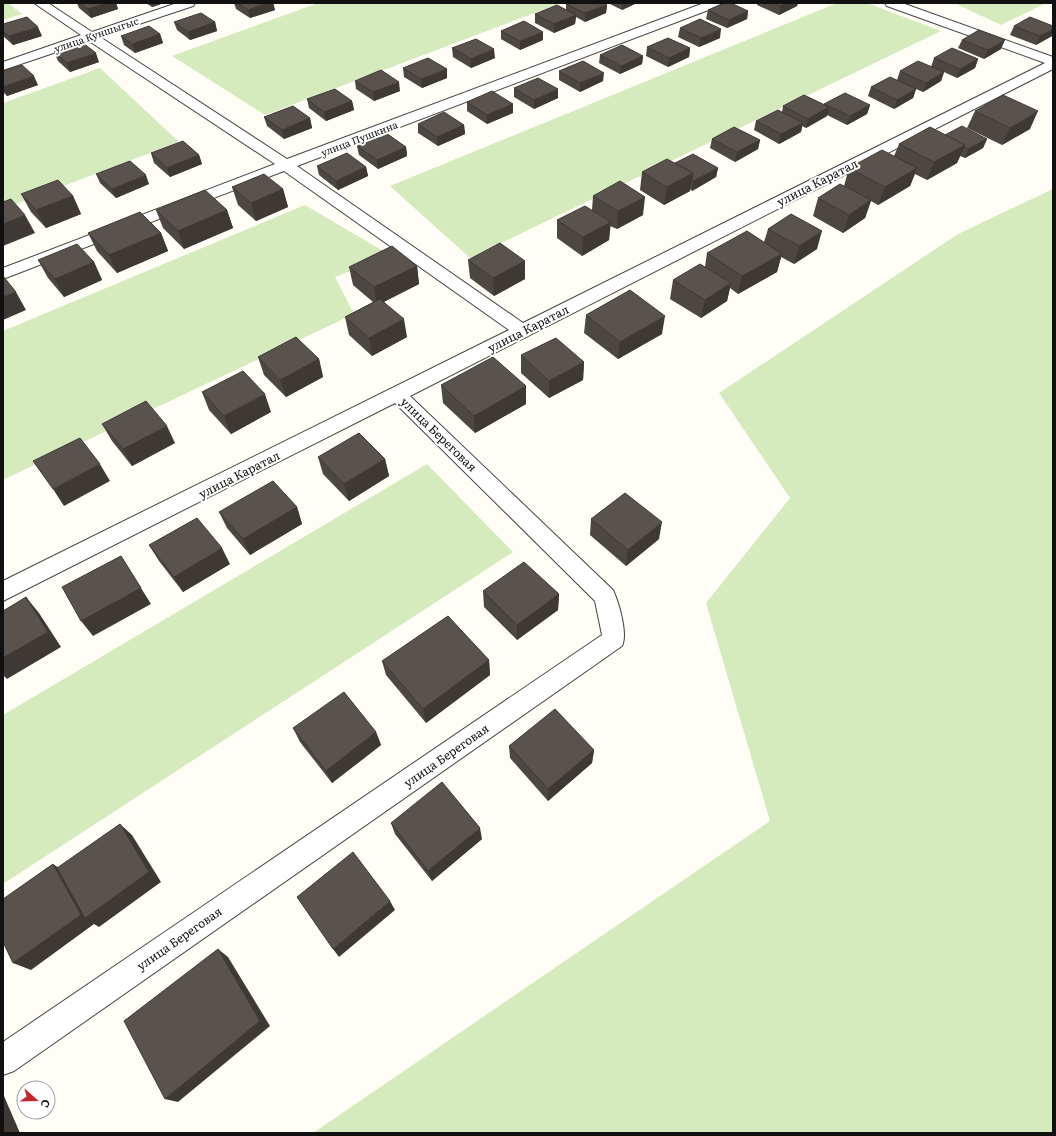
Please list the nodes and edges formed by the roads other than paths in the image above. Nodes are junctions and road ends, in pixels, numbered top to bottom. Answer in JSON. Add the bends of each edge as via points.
{"nodes":[{"id":1,"x":40,"y":3,"type":"edge"},
{"id":2,"x":189,"y":3,"type":"edge"},
{"id":3,"x":715,"y":3,"type":"edge"},
{"id":4,"x":891,"y":3,"type":"edge"},
{"id":5,"x":91,"y":35,"type":"junction"},
{"id":6,"x":1053,"y":63,"type":"edge"},
{"id":7,"x":3,"y":66,"type":"edge"},
{"id":8,"x":286,"y":165,"type":"junction"},
{"id":9,"x":3,"y":274,"type":"edge"},
{"id":10,"x":523,"y":331,"type":"junction"},
{"id":11,"x":397,"y":394,"type":"junction"},
{"id":12,"x":3,"y":592,"type":"edge"},
{"id":13,"x":3,"y":1060,"type":"edge"}],
"edges":[{"from":1,"to":5,"type":"street"},
{"from":2,"to":5,"type":"street","name":"улица Куншыгыс"},
{"from":3,"to":8,"type":"street","name":"улица Пушкина"},
{"from":4,"to":6,"type":"street"},
{"from":5,"to":7,"type":"street","name":"улица Куншыгыс"},
{"from":5,"to":8,"type":"street"},
{"from":6,"to":10,"type":"street","name":"улица Каратал"},
{"from":8,"to":9,"type":"street","name":"улица Пушкина"},
{"from":8,"to":10,"type":"street"},
{"from":10,"to":11,"type":"street","name":"улица Каратал"},
{"from":11,"to":12,"type":"street","name":"улица Каратал"},
{"from":11,"to":13,"type":"street","name":"улица Береговая","via":[[606,597],[614,639]]}]}
